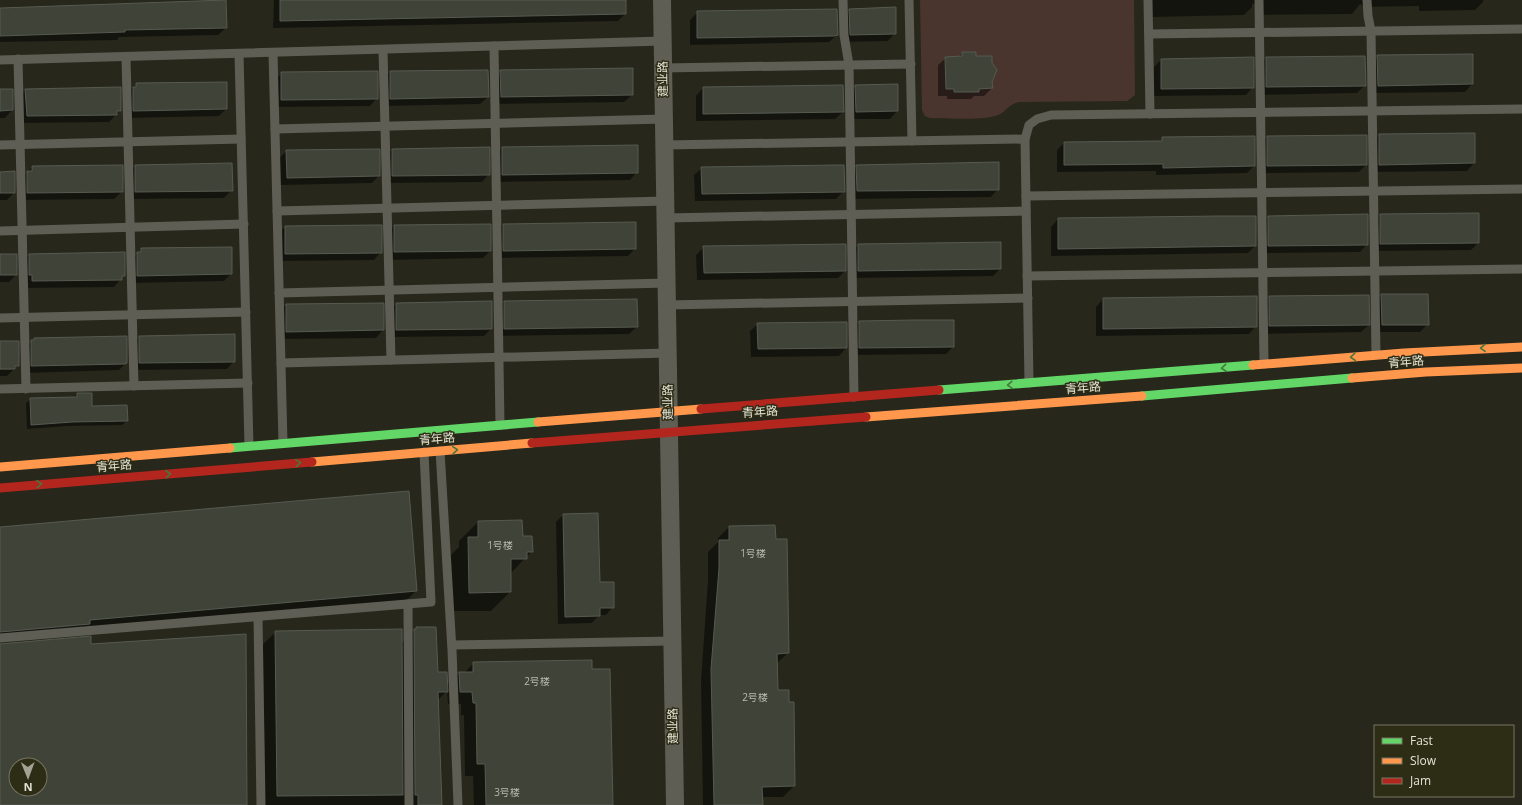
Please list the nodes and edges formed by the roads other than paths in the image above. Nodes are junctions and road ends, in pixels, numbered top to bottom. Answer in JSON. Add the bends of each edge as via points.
{"nodes":[{"id":1,"x":662,"y":0,"type":"edge"},
{"id":2,"x":843,"y":0,"type":"edge"},
{"id":3,"x":909,"y":0,"type":"edge"},
{"id":4,"x":1148,"y":0,"type":"edge"},
{"id":5,"x":1259,"y":0,"type":"edge"},
{"id":6,"x":1368,"y":0,"type":"edge"},
{"id":7,"x":1522,"y":29,"type":"edge"},
{"id":8,"x":1371,"y":32,"type":"junction"},
{"id":9,"x":1259,"y":33,"type":"junction"},
{"id":10,"x":1149,"y":34,"type":"junction"},
{"id":11,"x":663,"y":41,"type":"junction"},
{"id":12,"x":494,"y":46,"type":"junction"},
{"id":13,"x":383,"y":50,"type":"junction"},
{"id":14,"x":273,"y":53,"type":"junction"},
{"id":15,"x":240,"y":54,"type":"junction"},
{"id":16,"x":126,"y":57,"type":"junction"},
{"id":17,"x":0,"y":60,"type":"edge"},
{"id":18,"x":18,"y":60,"type":"junction"},
{"id":19,"x":910,"y":64,"type":"junction"},
{"id":20,"x":849,"y":65,"type":"junction"},
{"id":21,"x":663,"y":68,"type":"junction"},
{"id":22,"x":1522,"y":109,"type":"edge"},
{"id":23,"x":1372,"y":111,"type":"junction"},
{"id":24,"x":1260,"y":112,"type":"junction"},
{"id":25,"x":1150,"y":114,"type":"junction"},
{"id":26,"x":664,"y":119,"type":"junction"},
{"id":27,"x":496,"y":123,"type":"junction"},
{"id":28,"x":384,"y":126,"type":"junction"},
{"id":29,"x":275,"y":129,"type":"junction"},
{"id":30,"x":242,"y":139,"type":"junction"},
{"id":31,"x":1025,"y":139,"type":"junction"},
{"id":32,"x":912,"y":141,"type":"junction"},
{"id":33,"x":128,"y":142,"type":"junction"},
{"id":34,"x":850,"y":142,"type":"junction"},
{"id":35,"x":0,"y":145,"type":"edge"},
{"id":36,"x":20,"y":145,"type":"junction"},
{"id":37,"x":665,"y":145,"type":"junction"},
{"id":38,"x":1522,"y":189,"type":"edge"},
{"id":39,"x":1373,"y":191,"type":"junction"},
{"id":40,"x":1261,"y":193,"type":"junction"},
{"id":41,"x":1026,"y":196,"type":"junction"},
{"id":42,"x":496,"y":205,"type":"junction"},
{"id":43,"x":387,"y":208,"type":"junction"},
{"id":44,"x":666,"y":209,"type":"junction"},
{"id":45,"x":277,"y":211,"type":"junction"},
{"id":46,"x":1026,"y":211,"type":"junction"},
{"id":47,"x":851,"y":214,"type":"junction"},
{"id":48,"x":244,"y":224,"type":"junction"},
{"id":49,"x":130,"y":227,"type":"junction"},
{"id":50,"x":22,"y":230,"type":"junction"},
{"id":51,"x":0,"y":231,"type":"edge"},
{"id":52,"x":1522,"y":269,"type":"edge"},
{"id":53,"x":1374,"y":271,"type":"junction"},
{"id":54,"x":1262,"y":273,"type":"junction"},
{"id":55,"x":1027,"y":276,"type":"junction"},
{"id":56,"x":667,"y":283,"type":"junction"},
{"id":57,"x":498,"y":288,"type":"junction"},
{"id":58,"x":389,"y":290,"type":"junction"},
{"id":59,"x":279,"y":293,"type":"junction"},
{"id":60,"x":1028,"y":298,"type":"junction"},
{"id":61,"x":852,"y":301,"type":"junction"},
{"id":62,"x":667,"y":304,"type":"junction"},
{"id":63,"x":246,"y":312,"type":"junction"},
{"id":64,"x":133,"y":315,"type":"junction"},
{"id":65,"x":0,"y":318,"type":"edge"},
{"id":66,"x":24,"y":318,"type":"junction"},
{"id":67,"x":1522,"y":347,"type":"edge"},
{"id":68,"x":668,"y":353,"type":"junction"},
{"id":69,"x":1376,"y":355,"type":"junction"},
{"id":70,"x":499,"y":358,"type":"junction"},
{"id":71,"x":390,"y":360,"type":"junction"},
{"id":72,"x":281,"y":363,"type":"junction"},
{"id":73,"x":1264,"y":364,"type":"junction"},
{"id":74,"x":1522,"y":368,"type":"edge"},
{"id":75,"x":248,"y":383,"type":"junction"},
{"id":76,"x":1029,"y":383,"type":"junction"},
{"id":77,"x":134,"y":386,"type":"junction"},
{"id":78,"x":0,"y":389,"type":"edge"},
{"id":79,"x":26,"y":389,"type":"junction"},
{"id":80,"x":854,"y":397,"type":"junction"},
{"id":81,"x":668,"y":411,"type":"junction"},
{"id":82,"x":500,"y":425,"type":"junction"},
{"id":83,"x":669,"y":432,"type":"junction"},
{"id":84,"x":283,"y":443,"type":"junction"},
{"id":85,"x":250,"y":446,"type":"junction"},
{"id":86,"x":440,"y":451,"type":"junction"},
{"id":87,"x":424,"y":452,"type":"junction"},
{"id":88,"x":0,"y":467,"type":"edge"},
{"id":89,"x":0,"y":488,"type":"edge"},
{"id":90,"x":408,"y":604,"type":"junction"},
{"id":91,"x":258,"y":617,"type":"junction"},
{"id":92,"x":0,"y":638,"type":"edge"},
{"id":93,"x":672,"y":641,"type":"junction"},
{"id":94,"x":452,"y":645,"type":"junction"},
{"id":95,"x":261,"y":805,"type":"edge"},
{"id":96,"x":409,"y":805,"type":"edge"},
{"id":97,"x":458,"y":805,"type":"edge"},
{"id":98,"x":675,"y":805,"type":"edge"}],
"edges":[{"from":1,"to":11,"type":"street","name":"建业路"},
{"from":2,"to":20,"type":"lane","via":[[844,35]]},
{"from":3,"to":19,"type":"lane"},
{"from":4,"to":10,"type":"lane"},
{"from":5,"to":9,"type":"lane"},
{"from":6,"to":8,"type":"lane"},
{"from":7,"to":8,"type":"lane"},
{"from":8,"to":9,"type":"lane"},
{"from":8,"to":23,"type":"lane"},
{"from":9,"to":10,"type":"lane"},
{"from":9,"to":24,"type":"lane"},
{"from":10,"to":25,"type":"lane"},
{"from":11,"to":12,"type":"lane"},
{"from":11,"to":21,"type":"street","name":"建业路"},
{"from":12,"to":13,"type":"lane"},
{"from":12,"to":27,"type":"lane"},
{"from":13,"to":14,"type":"lane"},
{"from":13,"to":28,"type":"lane"},
{"from":14,"to":15,"type":"lane"},
{"from":14,"to":29,"type":"lane"},
{"from":15,"to":16,"type":"lane"},
{"from":15,"to":30,"type":"lane"},
{"from":16,"to":18,"type":"lane"},
{"from":16,"to":33,"type":"lane"},
{"from":17,"to":18,"type":"lane"},
{"from":18,"to":36,"type":"lane"},
{"from":19,"to":20,"type":"lane"},
{"from":19,"to":32,"type":"lane"},
{"from":20,"to":21,"type":"lane"},
{"from":20,"to":34,"type":"lane"},
{"from":21,"to":26,"type":"street","name":"建业路"},
{"from":22,"to":23,"type":"lane"},
{"from":23,"to":24,"type":"lane"},
{"from":23,"to":39,"type":"lane"},
{"from":24,"to":25,"type":"lane"},
{"from":24,"to":40,"type":"lane"},
{"from":25,"to":31,"type":"lane","via":[[1051,115],[1028,125]]},
{"from":26,"to":27,"type":"lane"},
{"from":26,"to":37,"type":"street","name":"建业路"},
{"from":27,"to":28,"type":"lane"},
{"from":27,"to":42,"type":"lane"},
{"from":28,"to":29,"type":"lane"},
{"from":28,"to":43,"type":"lane"},
{"from":29,"to":45,"type":"lane"},
{"from":30,"to":33,"type":"lane"},
{"from":30,"to":48,"type":"lane"},
{"from":31,"to":32,"type":"lane"},
{"from":31,"to":41,"type":"lane"},
{"from":32,"to":34,"type":"lane"},
{"from":33,"to":36,"type":"lane"},
{"from":33,"to":49,"type":"lane"},
{"from":34,"to":37,"type":"lane"},
{"from":34,"to":47,"type":"lane"},
{"from":35,"to":36,"type":"lane"},
{"from":36,"to":50,"type":"lane"},
{"from":37,"to":44,"type":"street","name":"建业路"},
{"from":38,"to":39,"type":"lane"},
{"from":39,"to":40,"type":"lane"},
{"from":39,"to":53,"type":"lane"},
{"from":40,"to":41,"type":"lane"},
{"from":40,"to":54,"type":"lane"},
{"from":41,"to":46,"type":"lane"},
{"from":42,"to":43,"type":"lane"},
{"from":42,"to":44,"type":"lane"},
{"from":42,"to":57,"type":"lane"},
{"from":43,"to":45,"type":"lane"},
{"from":43,"to":58,"type":"lane"},
{"from":44,"to":47,"type":"lane"},
{"from":44,"to":56,"type":"street","name":"建业路"},
{"from":45,"to":59,"type":"lane"},
{"from":46,"to":47,"type":"lane"},
{"from":46,"to":55,"type":"lane"},
{"from":47,"to":61,"type":"lane"},
{"from":48,"to":49,"type":"lane"},
{"from":48,"to":63,"type":"lane"},
{"from":49,"to":50,"type":"lane"},
{"from":49,"to":64,"type":"lane"},
{"from":50,"to":51,"type":"lane"},
{"from":50,"to":66,"type":"lane"},
{"from":52,"to":53,"type":"lane"},
{"from":53,"to":54,"type":"lane"},
{"from":53,"to":69,"type":"lane"},
{"from":54,"to":55,"type":"lane"},
{"from":54,"to":73,"type":"lane"},
{"from":55,"to":60,"type":"lane"},
{"from":56,"to":57,"type":"lane"},
{"from":56,"to":62,"type":"street","name":"建业路"},
{"from":57,"to":58,"type":"lane"},
{"from":57,"to":70,"type":"lane"},
{"from":58,"to":59,"type":"lane"},
{"from":58,"to":71,"type":"lane"},
{"from":59,"to":72,"type":"lane"},
{"from":60,"to":61,"type":"lane"},
{"from":60,"to":76,"type":"lane"},
{"from":61,"to":62,"type":"lane"},
{"from":61,"to":80,"type":"lane"},
{"from":62,"to":68,"type":"street","name":"建业路"},
{"from":63,"to":64,"type":"lane"},
{"from":63,"to":75,"type":"lane"},
{"from":64,"to":66,"type":"lane"},
{"from":64,"to":77,"type":"lane"},
{"from":65,"to":66,"type":"lane"},
{"from":66,"to":79,"type":"lane"},
{"from":67,"to":69,"type":"street","name":"青年路","one_way":true},
{"from":68,"to":70,"type":"lane"},
{"from":68,"to":81,"type":"street","name":"建业路"},
{"from":69,"to":73,"type":"street","name":"青年路","one_way":true},
{"from":70,"to":71,"type":"lane"},
{"from":70,"to":82,"type":"lane"},
{"from":71,"to":72,"type":"lane"},
{"from":72,"to":84,"type":"lane"},
{"from":73,"to":76,"type":"street","name":"青年路","one_way":true},
{"from":74,"to":83,"type":"street","name":"青年路","via":[[1426,372]]},
{"from":75,"to":77,"type":"lane"},
{"from":75,"to":85,"type":"lane"},
{"from":76,"to":80,"type":"street","name":"青年路","one_way":true},
{"from":77,"to":79,"type":"lane"},
{"from":78,"to":79,"type":"lane"},
{"from":80,"to":81,"type":"street","name":"青年路"},
{"from":81,"to":82,"type":"street","name":"青年路"},
{"from":81,"to":83,"type":"street","name":"建业路"},
{"from":82,"to":84,"type":"street","name":"青年路"},
{"from":86,"to":83,"type":"street","name":"青年路","one_way":true},
{"from":83,"to":93,"type":"street","name":"建业路"},
{"from":84,"to":85,"type":"street","name":"青年路"},
{"from":85,"to":88,"type":"street","name":"青年路"},
{"from":86,"to":87,"type":"street","name":"青年路"},
{"from":86,"to":94,"type":"lane"},
{"from":89,"to":87,"type":"street","name":"青年路","one_way":true},
{"from":87,"to":90,"type":"lane","via":[[431,602]]},
{"from":90,"to":91,"type":"lane"},
{"from":90,"to":96,"type":"lane"},
{"from":91,"to":92,"type":"lane"},
{"from":91,"to":95,"type":"lane"},
{"from":93,"to":94,"type":"lane"},
{"from":93,"to":98,"type":"street","name":"建业路"},
{"from":94,"to":97,"type":"lane"}]}
